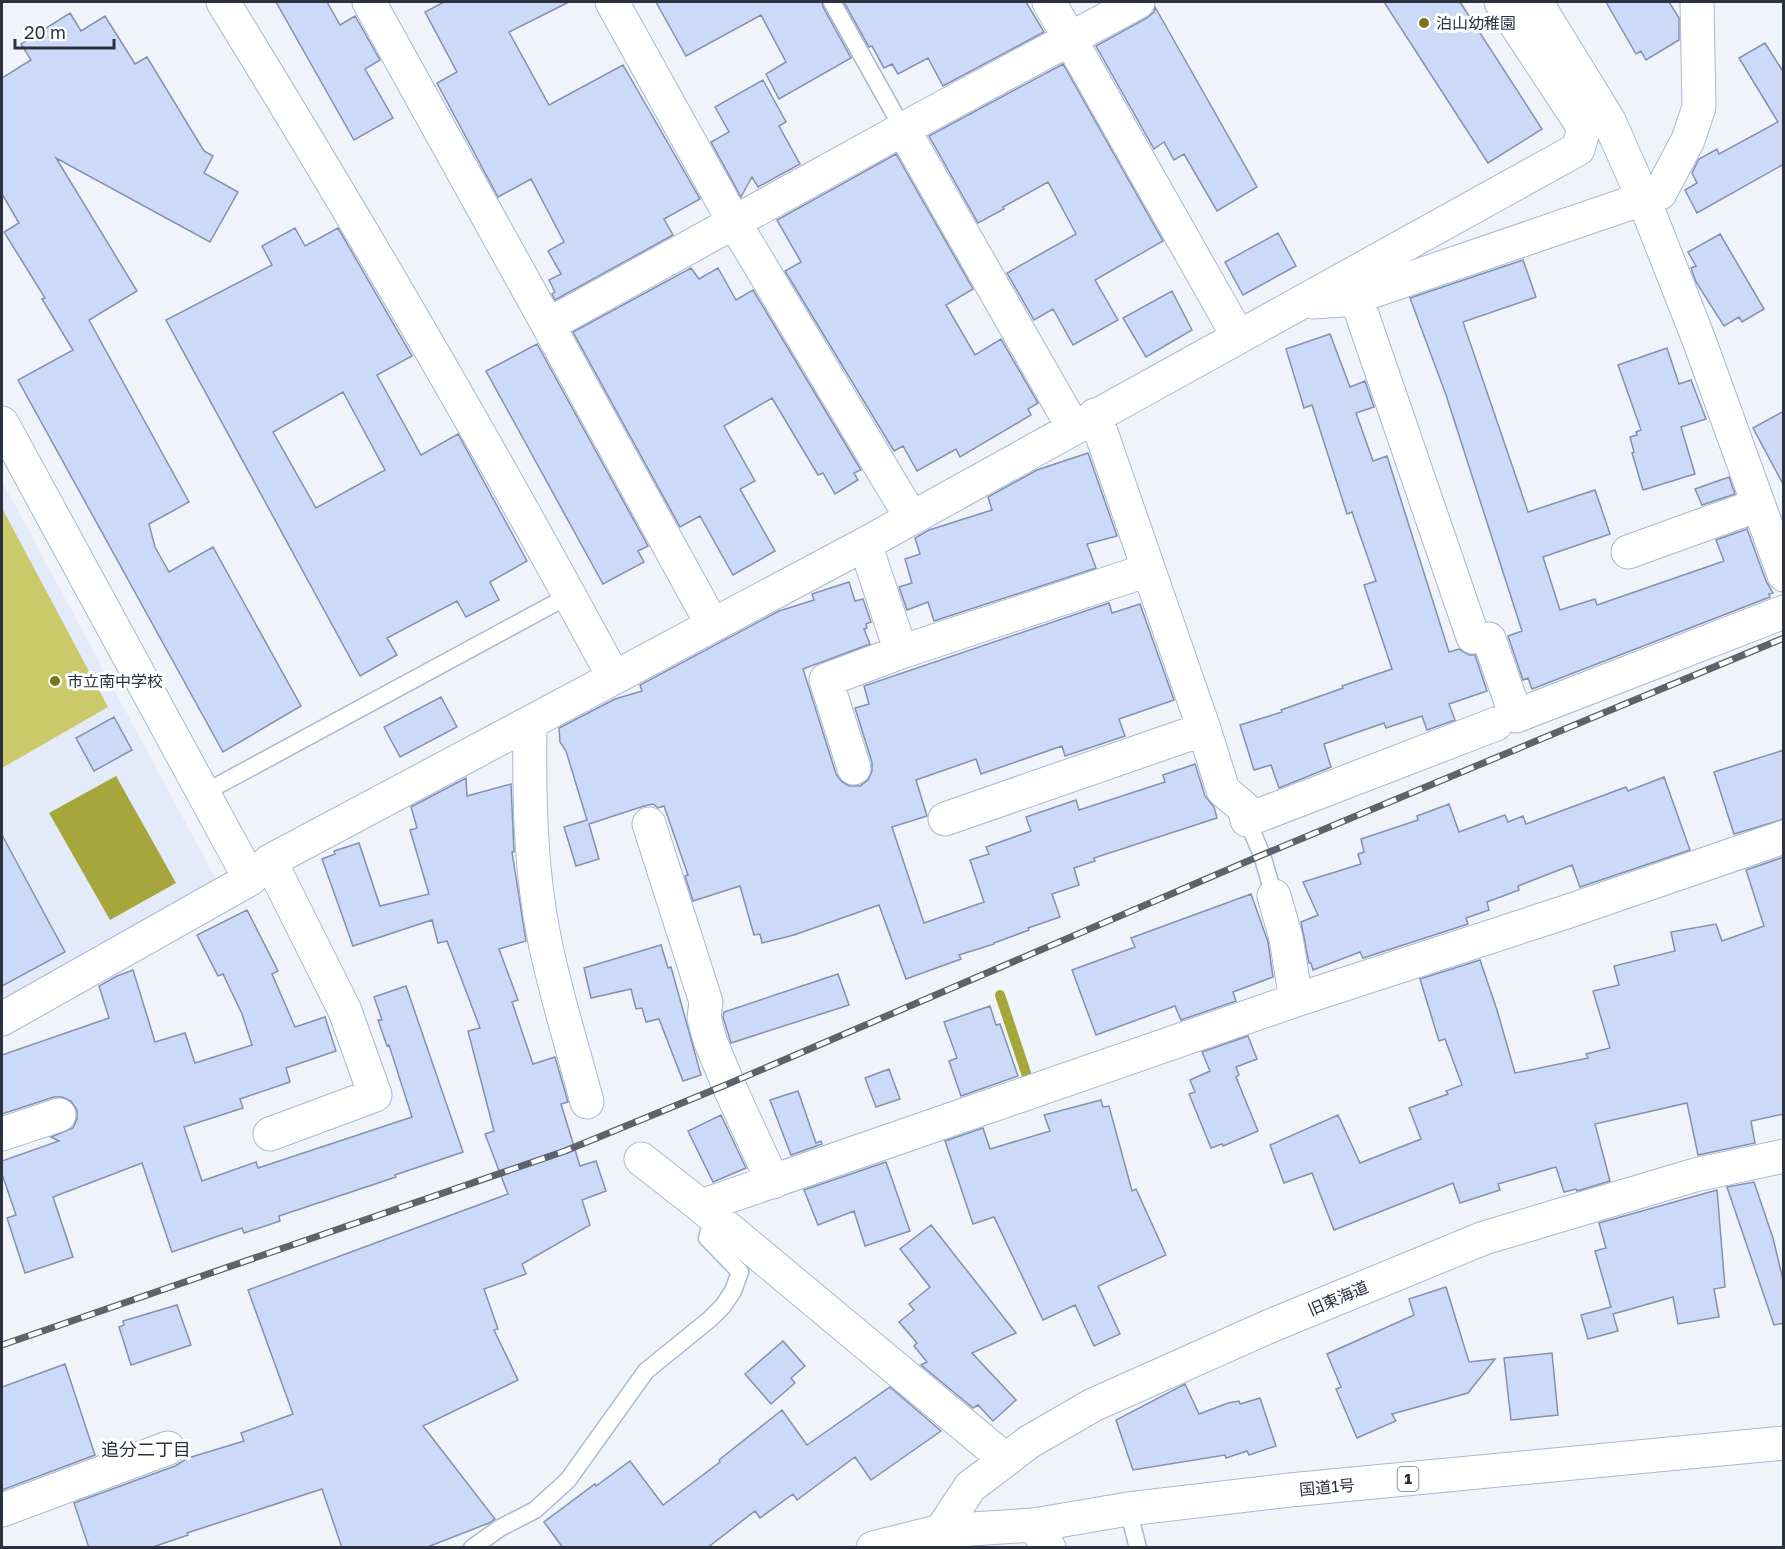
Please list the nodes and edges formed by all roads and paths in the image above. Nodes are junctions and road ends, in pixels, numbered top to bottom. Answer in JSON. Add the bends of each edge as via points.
{"nodes":[{"id":1,"x":223,"y":2,"type":"edge"},
{"id":2,"x":369,"y":2,"type":"edge"},
{"id":3,"x":612,"y":2,"type":"edge"},
{"id":4,"x":832,"y":2,"type":"edge"},
{"id":5,"x":1049,"y":2,"type":"edge"},
{"id":6,"x":1138,"y":2,"type":"edge"},
{"id":7,"x":1501,"y":2,"type":"edge"},
{"id":8,"x":1536,"y":2,"type":"edge"},
{"id":9,"x":1697,"y":2,"type":"edge"},
{"id":10,"x":1070,"y":38,"type":"junction"},
{"id":11,"x":903,"y":129,"type":"junction"},
{"id":12,"x":1644,"y":200,"type":"junction"},
{"id":13,"x":734,"y":222,"type":"junction"},
{"id":14,"x":1356,"y":297,"type":"junction"},
{"id":15,"x":1298,"y":303,"type":"junction"},
{"id":16,"x":548,"y":325,"type":"junction"},
{"id":17,"x":1238,"y":336,"type":"junction"},
{"id":18,"x":1084,"y":421,"type":"junction"},
{"id":19,"x":2,"y":423,"type":"edge"},
{"id":20,"x":1758,"y":505,"type":"junction"},
{"id":21,"x":911,"y":517,"type":"junction"},
{"id":22,"x":865,"y":544,"type":"junction"},
{"id":23,"x":1629,"y":552,"type":"dead end"},
{"id":24,"x":1148,"y":570,"type":"junction"},
{"id":25,"x":1784,"y":575,"type":"edge"},
{"id":26,"x":570,"y":596,"type":"junction"},
{"id":27,"x":1784,"y":612,"type":"edge"},
{"id":28,"x":712,"y":624,"type":"junction"},
{"id":29,"x":901,"y":652,"type":"junction"},
{"id":30,"x":613,"y":676,"type":"junction"},
{"id":31,"x":530,"y":723,"type":"junction"},
{"id":32,"x":1496,"y":724,"type":"dead end"},
{"id":33,"x":1204,"y":729,"type":"junction"},
{"id":34,"x":854,"y":768,"type":"dead end"},
{"id":35,"x":202,"y":794,"type":"junction"},
{"id":36,"x":945,"y":819,"type":"dead end"},
{"id":37,"x":1247,"y":820,"type":"junction"},
{"id":38,"x":649,"y":824,"type":"dead end"},
{"id":39,"x":1784,"y":837,"type":"edge"},
{"id":40,"x":260,"y":870,"type":"junction"},
{"id":41,"x":1274,"y":896,"type":"joint"},
{"id":42,"x":1296,"y":1000,"type":"junction"},
{"id":43,"x":2,"y":1019,"type":"edge"},
{"id":44,"x":587,"y":1102,"type":"dead end"},
{"id":45,"x":59,"y":1114,"type":"dead end"},
{"id":46,"x":2,"y":1134,"type":"edge"},
{"id":47,"x":270,"y":1134,"type":"dead end"},
{"id":48,"x":1784,"y":1156,"type":"edge"},
{"id":49,"x":641,"y":1159,"type":"dead end"},
{"id":50,"x":773,"y":1182,"type":"junction"},
{"id":51,"x":707,"y":1211,"type":"junction"},
{"id":52,"x":1784,"y":1443,"type":"edge"},
{"id":53,"x":168,"y":1448,"type":"dead end"},
{"id":54,"x":1006,"y":1460,"type":"junction"},
{"id":55,"x":1128,"y":1509,"type":"junction"},
{"id":56,"x":2,"y":1510,"type":"edge"},
{"id":57,"x":941,"y":1531,"type":"junction"},
{"id":58,"x":1042,"y":1536,"type":"edge"},
{"id":59,"x":472,"y":1548,"type":"edge"},
{"id":60,"x":873,"y":1548,"type":"edge"},
{"id":61,"x":1138,"y":1548,"type":"edge"}],
"edges":[{"from":1,"to":26,"type":"main road","via":[[398,292]]},
{"from":2,"to":16,"type":"main road"},
{"from":3,"to":13,"type":"main road"},
{"from":4,"to":11,"type":"lane"},
{"from":5,"to":10,"type":"main road"},
{"from":6,"to":10,"type":"main road"},
{"from":7,"to":15,"type":"main road","via":[[1584,128],[1578,149]]},
{"from":8,"to":12,"type":"main road","via":[[1609,121]]},
{"from":9,"to":12,"type":"main road","via":[[1699,107],[1688,140],[1660,193]]},
{"from":10,"to":11,"type":"main road"},
{"from":10,"to":17,"type":"main road"},
{"from":11,"to":13,"type":"main road"},
{"from":11,"to":18,"type":"main road"},
{"from":12,"to":14,"type":"main road"},
{"from":12,"to":20,"type":"main road","via":[[1700,340]]},
{"from":13,"to":16,"type":"main road"},
{"from":13,"to":21,"type":"main road"},
{"from":14,"to":15,"type":"main road"},
{"from":14,"to":27,"type":"main road","via":[[1481,638],[1516,716]]},
{"from":15,"to":17,"type":"main road"},
{"from":16,"to":28,"type":"main road"},
{"from":17,"to":18,"type":"main road"},
{"from":18,"to":21,"type":"main road"},
{"from":18,"to":24,"type":"main road"},
{"from":19,"to":35,"type":"main road"},
{"from":20,"to":23,"type":"main road"},
{"from":20,"to":25,"type":"main road"},
{"from":21,"to":22,"type":"main road"},
{"from":22,"to":28,"type":"main road"},
{"from":22,"to":29,"type":"main road"},
{"from":24,"to":29,"type":"main road"},
{"from":24,"to":33,"type":"main road"},
{"from":26,"to":30,"type":"main road"},
{"from":26,"to":35,"type":"lane"},
{"from":28,"to":30,"type":"main road"},
{"from":29,"to":34,"type":"main road","via":[[826,680]]},
{"from":30,"to":31,"type":"main road"},
{"from":31,"to":40,"type":"main road"},
{"from":31,"to":44,"type":"main road","via":[[529,783],[538,902]]},
{"from":32,"to":37,"type":"main road"},
{"from":33,"to":36,"type":"main road"},
{"from":33,"to":37,"type":"main road","via":[[1223,790],[1244,808]]},
{"from":35,"to":40,"type":"main road"},
{"from":37,"to":41,"type":"lane"},
{"from":38,"to":50,"type":"main road","via":[[706,1002],[704,1018],[710,1040]]},
{"from":39,"to":42,"type":"main road"},
{"from":40,"to":43,"type":"main road"},
{"from":40,"to":47,"type":"main road","via":[[345,1011],[375,1095]]},
{"from":41,"to":42,"type":"main road","via":[[1286,938]]},
{"from":42,"to":50,"type":"main road"},
{"from":45,"to":46,"type":"main road"},
{"from":48,"to":54,"type":"main road","name":"旧東海道","via":[[1695,1175],[1484,1238],[1270,1326],[1093,1406],[1029,1442]]},
{"from":49,"to":51,"type":"main road"},
{"from":50,"to":51,"type":"main road"},
{"from":51,"to":54,"type":"main road"},
{"from":51,"to":59,"type":"lane","via":[[707,1238],[740,1272],[723,1306],[646,1371],[568,1480],[535,1510]]},
{"from":52,"to":55,"type":"main road","name":"国道1号","number":"1"},
{"from":53,"to":56,"type":"main road"},
{"from":54,"to":57,"type":"main road","name":"旧東海道","via":[[970,1486]]},
{"from":55,"to":58,"type":"main road","name":"国道1号","number":"1"},
{"from":55,"to":61,"type":"lane"},
{"from":57,"to":58,"type":"main road","name":"国道1号","number":"1"},
{"from":57,"to":60,"type":"main road","name":"国道1号","number":"1"}]}
